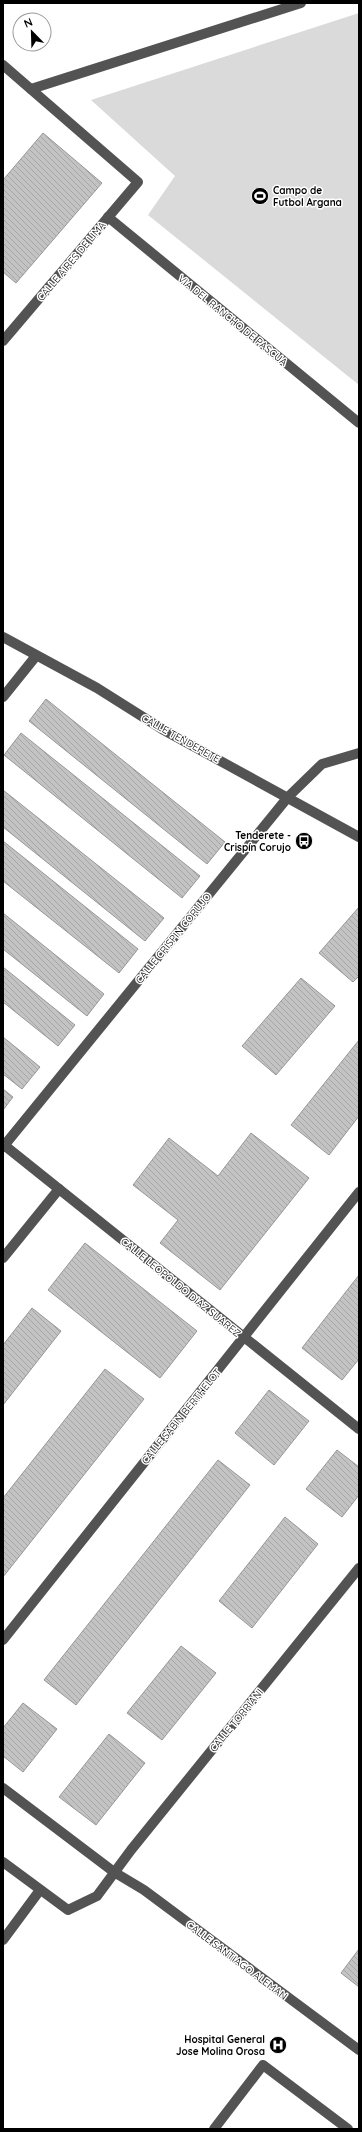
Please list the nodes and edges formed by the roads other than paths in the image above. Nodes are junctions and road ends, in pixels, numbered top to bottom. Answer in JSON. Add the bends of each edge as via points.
{"nodes":[{"id":1,"x":301,"y":3,"type":"edge"},
{"id":2,"x":3,"y":65,"type":"edge"},
{"id":3,"x":31,"y":89,"type":"junction"},
{"id":4,"x":108,"y":218,"type":"junction"},
{"id":5,"x":3,"y":341,"type":"edge"},
{"id":6,"x":359,"y":424,"type":"edge"},
{"id":7,"x":3,"y":637,"type":"edge"},
{"id":8,"x":36,"y":656,"type":"junction"},
{"id":9,"x":3,"y":697,"type":"edge"},
{"id":10,"x":359,"y":753,"type":"edge"},
{"id":11,"x":288,"y":797,"type":"junction"},
{"id":12,"x":359,"y":837,"type":"edge"},
{"id":13,"x":3,"y":1146,"type":"edge"},
{"id":14,"x":59,"y":1189,"type":"junction"},
{"id":15,"x":359,"y":1192,"type":"edge"},
{"id":16,"x":3,"y":1258,"type":"edge"},
{"id":17,"x":244,"y":1338,"type":"junction"},
{"id":18,"x":359,"y":1429,"type":"edge"},
{"id":19,"x":359,"y":1568,"type":"edge"},
{"id":20,"x":3,"y":1640,"type":"edge"},
{"id":21,"x":3,"y":1788,"type":"edge"},
{"id":22,"x":3,"y":1862,"type":"edge"},
{"id":23,"x":114,"y":1872,"type":"junction"},
{"id":24,"x":40,"y":1890,"type":"junction"},
{"id":25,"x":3,"y":1940,"type":"edge"},
{"id":26,"x":359,"y":2050,"type":"edge"},
{"id":27,"x":214,"y":2129,"type":"edge"},
{"id":28,"x":348,"y":2129,"type":"edge"}],
"edges":[{"from":1,"to":3,"type":"street"},
{"from":2,"to":3,"type":"street"},
{"from":3,"to":4,"type":"street","name":"CALLE AIRES DE LIMA","via":[[138,182]]},
{"from":4,"to":5,"type":"street","name":"CALLE AIRES DE LIMA"},
{"from":4,"to":6,"type":"street","name":"VIA DEL RANCHO DE PASCUA"},
{"from":7,"to":8,"type":"street","name":"CALLE TENDERETE"},
{"from":8,"to":9,"type":"street"},
{"from":8,"to":11,"type":"street","name":"CALLE TENDERETE","via":[[97,688],[162,729]]},
{"from":10,"to":11,"type":"street","name":"CALLE CRISPIN CORUJO","via":[[322,764]]},
{"from":11,"to":12,"type":"street","name":"CALLE TENDERETE"},
{"from":11,"to":13,"type":"street","name":"CALLE CRISPIN CORUJO"},
{"from":13,"to":14,"type":"street","name":"CALLE LEOPOLDO DIAZ SUAREZ"},
{"from":14,"to":16,"type":"street"},
{"from":14,"to":17,"type":"street","name":"CALLE LEOPOLDO DIAZ SUAREZ"},
{"from":15,"to":17,"type":"street","name":"CALLE SABIN BERTHELOT"},
{"from":17,"to":18,"type":"street","name":"CALLE LEOPOLDO DIAZ SUAREZ"},
{"from":17,"to":20,"type":"street","name":"CALLE SABIN BERTHELOT"},
{"from":19,"to":23,"type":"street","name":"CALLE TORRIANI"},
{"from":21,"to":23,"type":"street","name":"CALLE SANTIAGO ALEMAN"},
{"from":22,"to":24,"type":"street"},
{"from":23,"to":24,"type":"street","via":[[97,1896],[68,1910]]},
{"from":23,"to":26,"type":"street","name":"CALLE SANTIAGO ALEMAN","via":[[144,1890]]},
{"from":24,"to":25,"type":"street"},
{"from":27,"to":28,"type":"street","via":[[263,2065]]}]}
